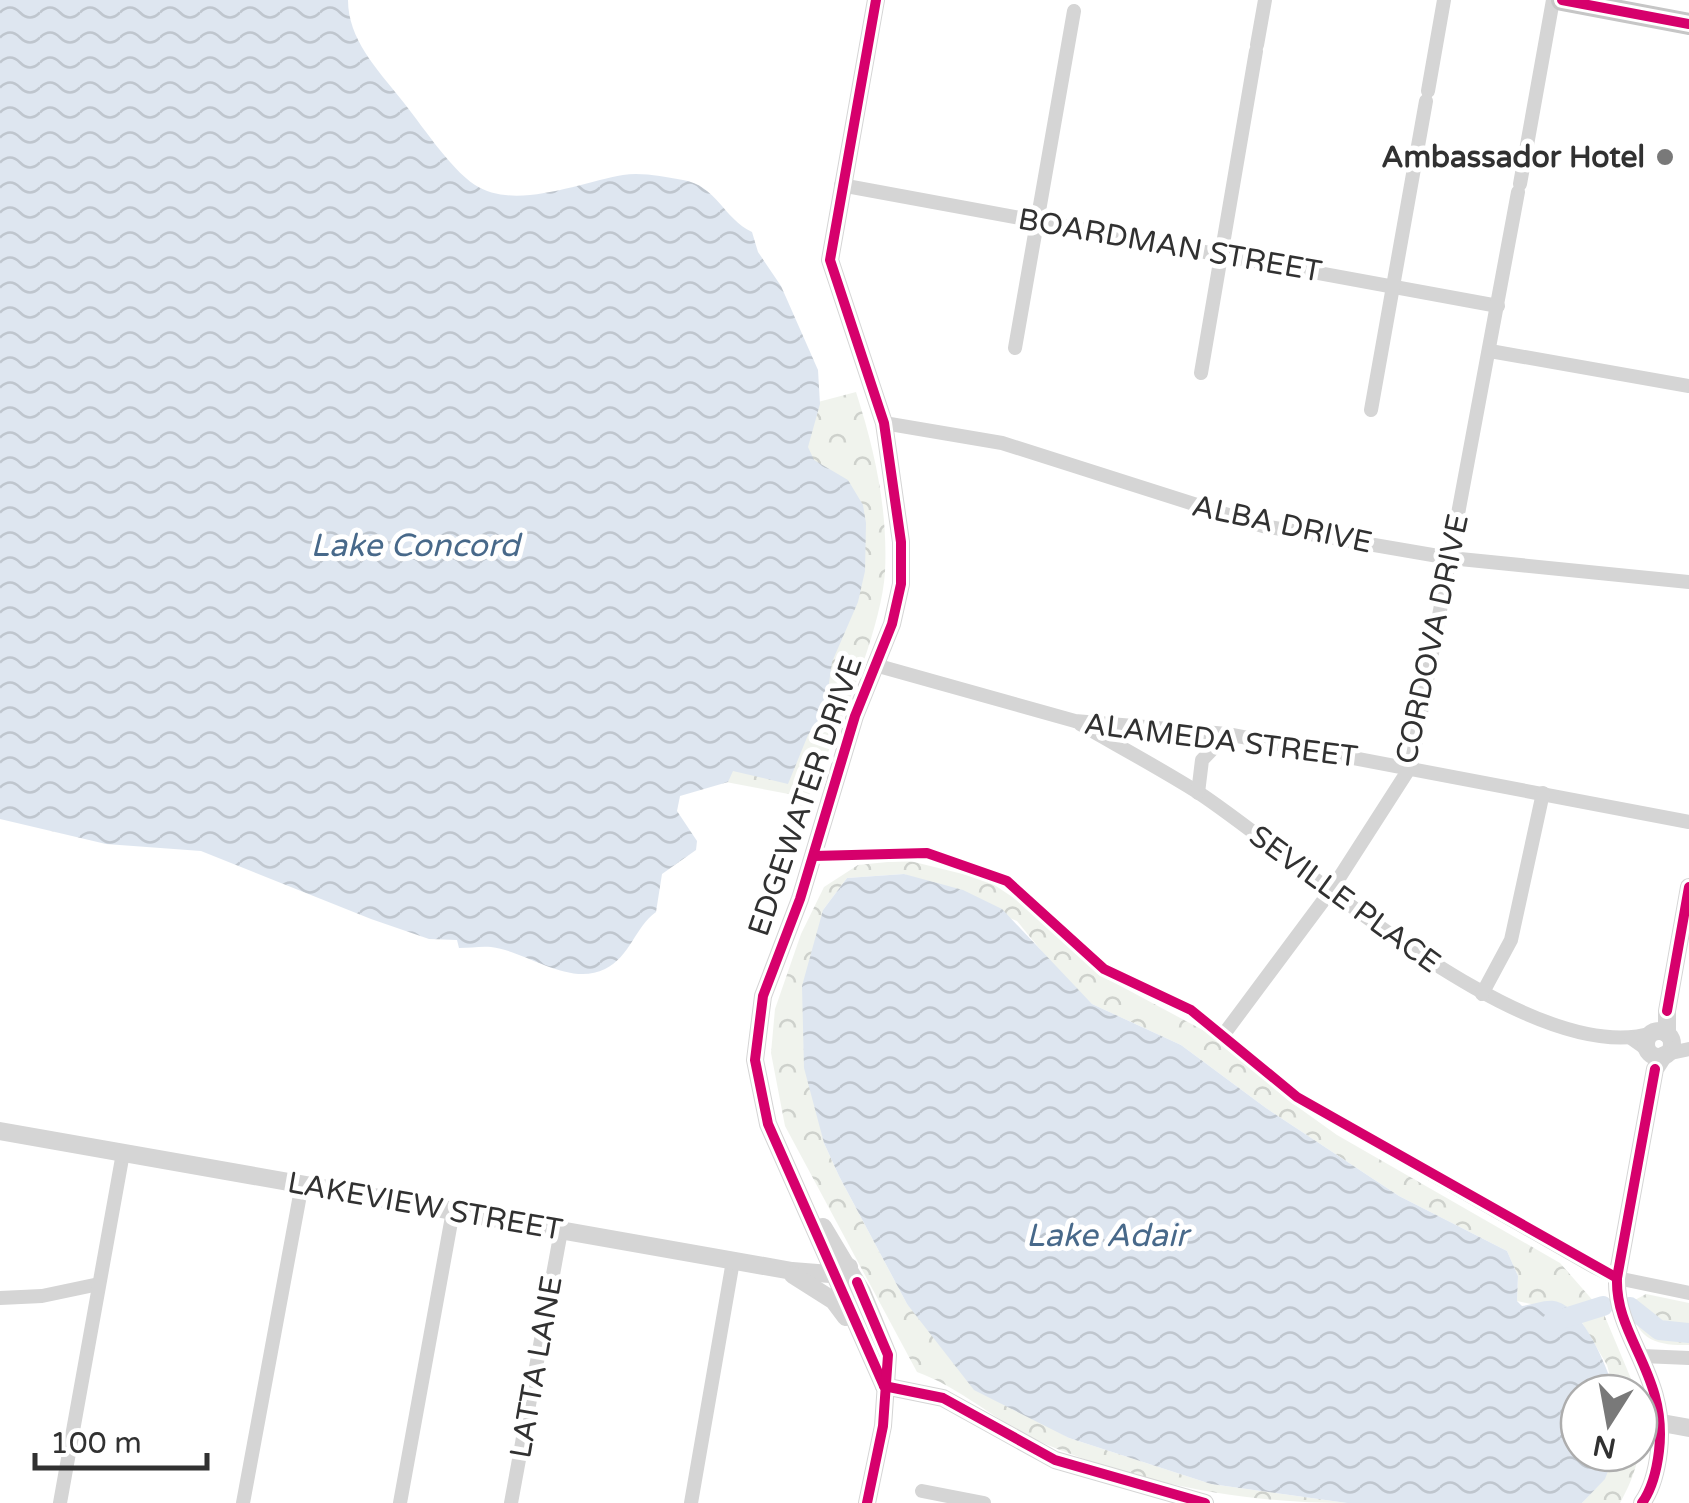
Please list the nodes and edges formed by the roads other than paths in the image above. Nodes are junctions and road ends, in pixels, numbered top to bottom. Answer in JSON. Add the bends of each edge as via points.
{"nodes":[{"id":1,"x":876,"y":0,"type":"edge"},
{"id":2,"x":1266,"y":0,"type":"edge"},
{"id":3,"x":1444,"y":0,"type":"edge"},
{"id":4,"x":1553,"y":0,"type":"edge"},
{"id":5,"x":1562,"y":0,"type":"edge"},
{"id":6,"x":1075,"y":5,"type":"edge"},
{"id":7,"x":1689,"y":24,"type":"edge"},
{"id":8,"x":842,"y":185,"type":"junction"},
{"id":9,"x":1038,"y":222,"type":"junction"},
{"id":10,"x":1221,"y":253,"type":"junction"},
{"id":11,"x":1392,"y":286,"type":"junction"},
{"id":12,"x":1498,"y":306,"type":"junction"},
{"id":13,"x":1015,"y":348,"type":"dead end"},
{"id":14,"x":1490,"y":351,"type":"junction"},
{"id":15,"x":1201,"y":373,"type":"dead end"},
{"id":16,"x":1689,"y":386,"type":"edge"},
{"id":17,"x":1371,"y":410,"type":"dead end"},
{"id":18,"x":884,"y":423,"type":"junction"},
{"id":19,"x":1450,"y":558,"type":"junction"},
{"id":20,"x":1689,"y":582,"type":"edge"},
{"id":21,"x":874,"y":665,"type":"junction"},
{"id":22,"x":1075,"y":721,"type":"junction"},
{"id":23,"x":1228,"y":734,"type":"junction"},
{"id":24,"x":1411,"y":766,"type":"junction"},
{"id":25,"x":1198,"y":793,"type":"junction"},
{"id":26,"x":1543,"y":793,"type":"junction"},
{"id":27,"x":1689,"y":822,"type":"edge"},
{"id":28,"x":814,"y":856,"type":"junction"},
{"id":29,"x":1689,"y":887,"type":"edge"},
{"id":30,"x":1332,"y":889,"type":"junction"},
{"id":31,"x":1482,"y":994,"type":"junction"},
{"id":32,"x":1224,"y":1034,"type":"junction"},
{"id":33,"x":1659,"y":1046,"type":"junction"},
{"id":34,"x":1689,"y":1048,"type":"edge"},
{"id":35,"x":0,"y":1131,"type":"edge"},
{"id":36,"x":123,"y":1153,"type":"junction"},
{"id":37,"x":302,"y":1184,"type":"junction"},
{"id":38,"x":453,"y":1211,"type":"junction"},
{"id":39,"x":560,"y":1230,"type":"junction"},
{"id":40,"x":733,"y":1261,"type":"junction"},
{"id":41,"x":775,"y":1268,"type":"junction"},
{"id":42,"x":842,"y":1270,"type":"junction"},
{"id":43,"x":1616,"y":1278,"type":"junction"},
{"id":44,"x":98,"y":1284,"type":"junction"},
{"id":45,"x":1689,"y":1293,"type":"edge"},
{"id":46,"x":0,"y":1298,"type":"edge"},
{"id":47,"x":866,"y":1340,"type":"junction"},
{"id":48,"x":1642,"y":1356,"type":"junction"},
{"id":49,"x":1689,"y":1358,"type":"edge"},
{"id":50,"x":884,"y":1386,"type":"junction"},
{"id":51,"x":1662,"y":1423,"type":"junction"},
{"id":52,"x":1689,"y":1428,"type":"edge"},
{"id":53,"x":922,"y":1491,"type":"dead end"},
{"id":54,"x":956,"y":1500,"type":"edge"},
{"id":55,"x":1649,"y":1501,"type":"edge"},
{"id":56,"x":60,"y":1503,"type":"edge"},
{"id":57,"x":243,"y":1503,"type":"edge"},
{"id":58,"x":400,"y":1503,"type":"edge"},
{"id":59,"x":511,"y":1503,"type":"edge"},
{"id":60,"x":691,"y":1503,"type":"edge"},
{"id":61,"x":867,"y":1503,"type":"edge"},
{"id":62,"x":984,"y":1503,"type":"edge"},
{"id":63,"x":1204,"y":1503,"type":"edge"}],
"edges":[{"from":1,"to":8,"type":"street","name":"EDGEWATER DRIVE"},
{"from":2,"to":10,"type":"street"},
{"from":3,"to":11,"type":"street"},
{"from":4,"to":12,"type":"street","name":"CORDOVA DRIVE"},
{"from":5,"to":7,"type":"highway"},
{"from":6,"to":9,"type":"street"},
{"from":8,"to":9,"type":"street","name":"BOARDMAN STREET"},
{"from":8,"to":18,"type":"street","name":"EDGEWATER DRIVE","via":[[830,268]]},
{"from":9,"to":10,"type":"street","name":"BOARDMAN STREET"},
{"from":9,"to":13,"type":"street"},
{"from":10,"to":11,"type":"street","name":"BOARDMAN STREET"},
{"from":10,"to":15,"type":"street"},
{"from":11,"to":12,"type":"street","name":"BOARDMAN STREET"},
{"from":11,"to":17,"type":"street"},
{"from":12,"to":14,"type":"street","name":"CORDOVA DRIVE"},
{"from":14,"to":16,"type":"street"},
{"from":14,"to":19,"type":"street","name":"CORDOVA DRIVE"},
{"from":18,"to":19,"type":"street","name":"ALBA DRIVE","via":[[1002,443],[1233,520]]},
{"from":18,"to":21,"type":"street","name":"EDGEWATER DRIVE","via":[[902,572],[898,605]]},
{"from":19,"to":20,"type":"street","name":"ALBA DRIVE"},
{"from":19,"to":24,"type":"street","name":"CORDOVA DRIVE"},
{"from":21,"to":22,"type":"street","name":"ALAMEDA STREET"},
{"from":21,"to":28,"type":"street","name":"EDGEWATER DRIVE"},
{"from":22,"to":23,"type":"street","name":"ALAMEDA STREET"},
{"from":22,"to":25,"type":"street","name":"SEVILLE PLACE"},
{"from":23,"to":24,"type":"street","name":"ALAMEDA STREET"},
{"from":23,"to":25,"type":"street","via":[[1202,760]]},
{"from":24,"to":26,"type":"street","name":"ALAMEDA STREET"},
{"from":24,"to":30,"type":"street","name":"CORDOVA DRIVE"},
{"from":25,"to":30,"type":"street","name":"SEVILLE PLACE"},
{"from":26,"to":27,"type":"street","name":"ALAMEDA STREET"},
{"from":26,"to":31,"type":"street","via":[[1512,940]]},
{"from":28,"to":32,"type":"street","via":[[908,851],[989,872],[1026,894],[1104,968],[1191,1010]]},
{"from":28,"to":42,"type":"street","name":"EDGEWATER DRIVE","via":[[763,996],[755,1047],[764,1113]]},
{"from":29,"to":33,"type":"street"},
{"from":30,"to":31,"type":"street","name":"SEVILLE PLACE"},
{"from":30,"to":32,"type":"street","name":"CORDOVA DRIVE"},
{"from":31,"to":33,"type":"street","name":"SEVILLE PLACE","via":[[1536,1019]]},
{"from":32,"to":43,"type":"street","via":[[1296,1097],[1349,1130]]},
{"from":33,"to":34,"type":"street"},
{"from":33,"to":43,"type":"street"},
{"from":35,"to":36,"type":"street","name":"LAKEVIEW STREET"},
{"from":36,"to":37,"type":"street","name":"LAKEVIEW STREET"},
{"from":36,"to":44,"type":"street"},
{"from":37,"to":38,"type":"street","name":"LAKEVIEW STREET"},
{"from":37,"to":57,"type":"street"},
{"from":38,"to":39,"type":"street","name":"LAKEVIEW STREET"},
{"from":38,"to":58,"type":"street"},
{"from":39,"to":40,"type":"street","name":"LAKEVIEW STREET"},
{"from":39,"to":59,"type":"street","name":"LATTA LANE"},
{"from":40,"to":41,"type":"street","name":"LAKEVIEW STREET"},
{"from":40,"to":60,"type":"street"},
{"from":41,"to":42,"type":"street","name":"LAKEVIEW STREET"},
{"from":41,"to":47,"type":"street","via":[[834,1301]]},
{"from":42,"to":47,"type":"street","name":"EDGEWATER DRIVE"},
{"from":42,"to":50,"type":"street","name":"EDGEWATER DRIVE","via":[[885,1345]]},
{"from":43,"to":45,"type":"street"},
{"from":43,"to":48,"type":"street","via":[[1616,1296]]},
{"from":44,"to":46,"type":"street"},
{"from":44,"to":56,"type":"street"},
{"from":47,"to":50,"type":"street","name":"EDGEWATER DRIVE"},
{"from":48,"to":49,"type":"street"},
{"from":48,"to":51,"type":"street"},
{"from":50,"to":61,"type":"street","name":"EDGEWATER DRIVE"},
{"from":50,"to":63,"type":"street","via":[[943,1398],[1055,1460]]},
{"from":51,"to":52,"type":"street"},
{"from":51,"to":55,"type":"street"},
{"from":53,"to":54,"type":"street"},
{"from":54,"to":62,"type":"street"}]}
